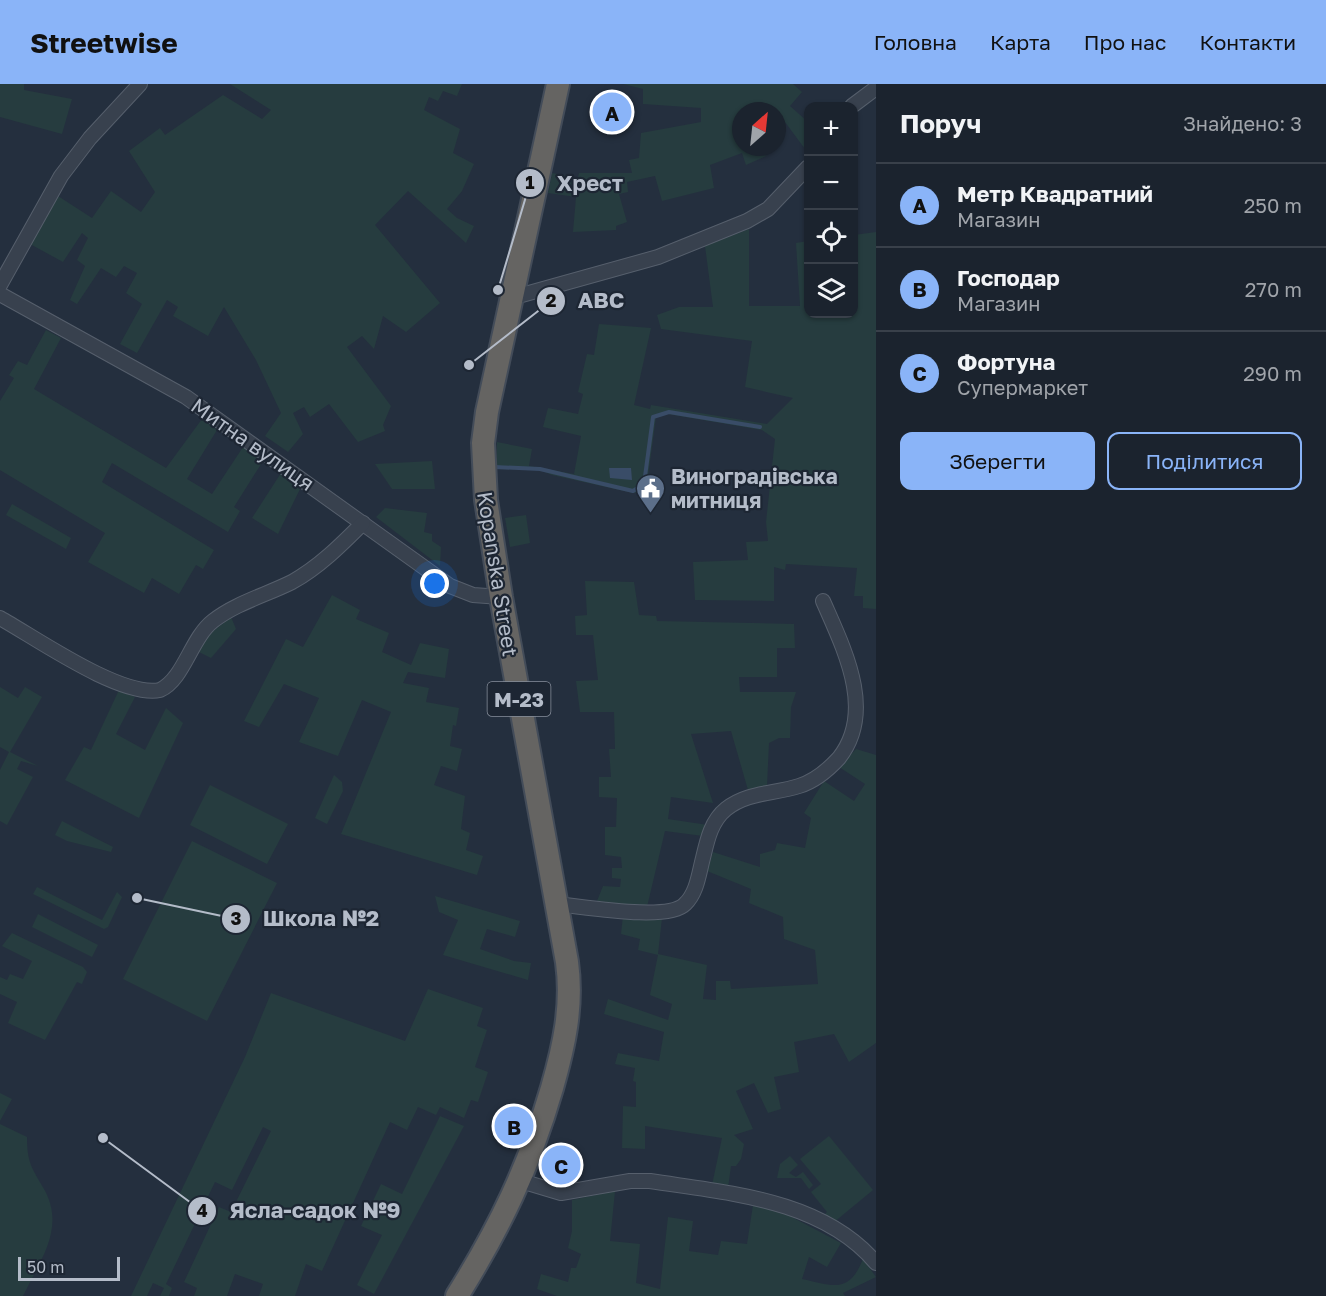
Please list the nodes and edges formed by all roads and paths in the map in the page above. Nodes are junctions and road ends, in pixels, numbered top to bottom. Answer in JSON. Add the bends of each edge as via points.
{"nodes":[{"id":1,"x":140,"y":84,"type":"edge"},
{"id":2,"x":558,"y":84,"type":"edge"},
{"id":3,"x":876,"y":88,"type":"edge"},
{"id":4,"x":857,"y":102,"type":"edge"},
{"id":5,"x":804,"y":171,"type":"edge"},
{"id":6,"x":0,"y":285,"type":"edge"},
{"id":7,"x":0,"y":294,"type":"edge"},
{"id":8,"x":512,"y":298,"type":"junction"},
{"id":9,"x":363,"y":523,"type":"junction"},
{"id":10,"x":501,"y":597,"type":"junction"},
{"id":11,"x":823,"y":601,"type":"dead end"},
{"id":12,"x":0,"y":618,"type":"edge"},
{"id":13,"x":555,"y":904,"type":"junction"},
{"id":14,"x":521,"y":1181,"type":"junction"},
{"id":15,"x":876,"y":1263,"type":"edge"},
{"id":16,"x":457,"y":1296,"type":"edge"}],
"edges":[{"from":1,"to":6,"type":"street","via":[[61,176]]},
{"from":2,"to":8,"type":"highway","name":"Kopanska Street","number":"М-23"},
{"from":3,"to":4,"type":"street"},
{"from":5,"to":8,"type":"street","via":[[768,209],[747,221],[658,257]]},
{"from":7,"to":9,"type":"street","name":"Митна вулиця","via":[[186,397]]},
{"from":8,"to":10,"type":"highway","name":"Kopanska Street","number":"М-23","via":[[483,443],[483,480]]},
{"from":9,"to":10,"type":"street","name":"Митна вулиця","via":[[450,586],[473,595]]},
{"from":9,"to":12,"type":"street","via":[[305,574],[234,607],[212,622],[175,677],[160,690],[142,691],[114,682]]},
{"from":10,"to":13,"type":"highway","name":"Kopanska Street","number":"М-23"},
{"from":11,"to":13,"type":"street","via":[[856,682],[857,730],[841,756],[809,782],[738,801],[721,813],[712,829],[694,891],[683,907],[646,912]]},
{"from":13,"to":14,"type":"highway","name":"Kopanska Street","number":"М-23","via":[[569,981],[567,1027],[543,1118]]},
{"from":14,"to":15,"type":"street","via":[[561,1193],[650,1181],[764,1199],[790,1207],[849,1239]]},
{"from":14,"to":16,"type":"highway","name":"Kopanska Street","number":"М-23"}]}
